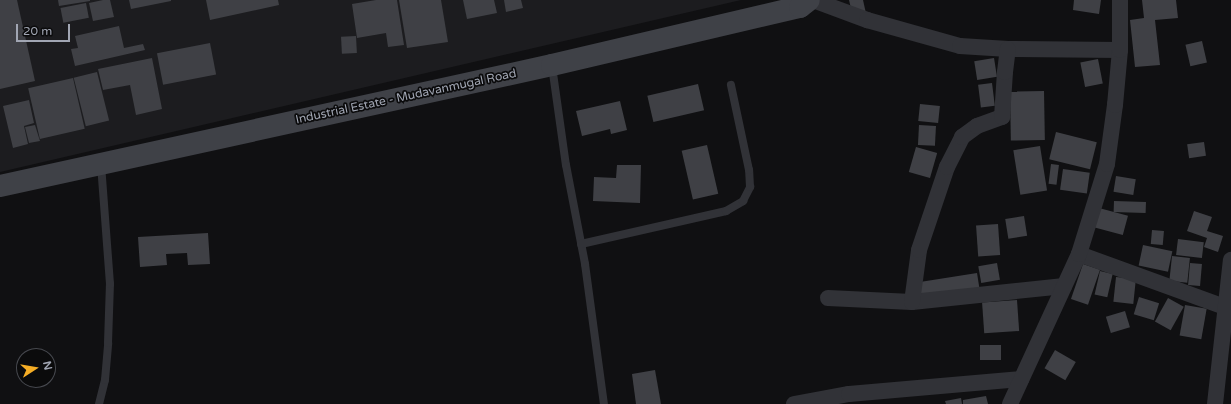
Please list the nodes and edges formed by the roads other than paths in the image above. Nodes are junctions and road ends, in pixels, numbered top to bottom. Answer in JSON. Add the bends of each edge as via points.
{"nodes":[{"id":1,"x":809,"y":0,"type":"edge"},
{"id":2,"x":813,"y":0,"type":"edge"},
{"id":3,"x":1120,"y":0,"type":"edge"},
{"id":4,"x":1008,"y":49,"type":"junction"},
{"id":5,"x":1120,"y":50,"type":"junction"},
{"id":6,"x":552,"y":65,"type":"junction"},
{"id":7,"x":731,"y":84,"type":"dead end"},
{"id":8,"x":101,"y":163,"type":"junction"},
{"id":9,"x":0,"y":186,"type":"edge"},
{"id":10,"x":581,"y":244,"type":"junction"},
{"id":11,"x":1079,"y":254,"type":"junction"},
{"id":12,"x":1231,"y":260,"type":"edge"},
{"id":13,"x":1064,"y":286,"type":"junction"},
{"id":14,"x":828,"y":298,"type":"dead end"},
{"id":15,"x":912,"y":302,"type":"junction"},
{"id":16,"x":1227,"y":308,"type":"junction"},
{"id":17,"x":1020,"y":379,"type":"junction"},
{"id":18,"x":99,"y":404,"type":"edge"},
{"id":19,"x":604,"y":404,"type":"edge"},
{"id":20,"x":794,"y":404,"type":"edge"},
{"id":21,"x":1010,"y":404,"type":"edge"},
{"id":22,"x":1216,"y":404,"type":"edge"}],
"edges":[{"from":1,"to":6,"type":"street","name":"Industrial Estate - Mudavanmugal Road","via":[[800,7]]},
{"from":2,"to":4,"type":"street","via":[[867,20],[960,46]]},
{"from":3,"to":5,"type":"street"},
{"from":4,"to":5,"type":"street"},
{"from":4,"to":15,"type":"street","via":[[1002,117],[977,126],[962,137],[947,167],[918,250]]},
{"from":5,"to":11,"type":"street","via":[[1107,164]]},
{"from":6,"to":8,"type":"street","name":"Industrial Estate - Mudavanmugal Road"},
{"from":6,"to":10,"type":"lane","via":[[566,165]]},
{"from":7,"to":10,"type":"lane","via":[[749,170],[750,187],[743,201],[726,211]]},
{"from":8,"to":9,"type":"street","name":"Industrial Estate - Mudavanmugal Road"},
{"from":8,"to":18,"type":"lane","via":[[110,284],[105,380]]},
{"from":10,"to":19,"type":"lane"},
{"from":11,"to":13,"type":"street"},
{"from":11,"to":16,"type":"street"},
{"from":12,"to":16,"type":"street"},
{"from":13,"to":15,"type":"street"},
{"from":13,"to":17,"type":"street"},
{"from":14,"to":15,"type":"street"},
{"from":16,"to":22,"type":"street"},
{"from":17,"to":20,"type":"street","via":[[849,394]]},
{"from":17,"to":21,"type":"street"}]}
